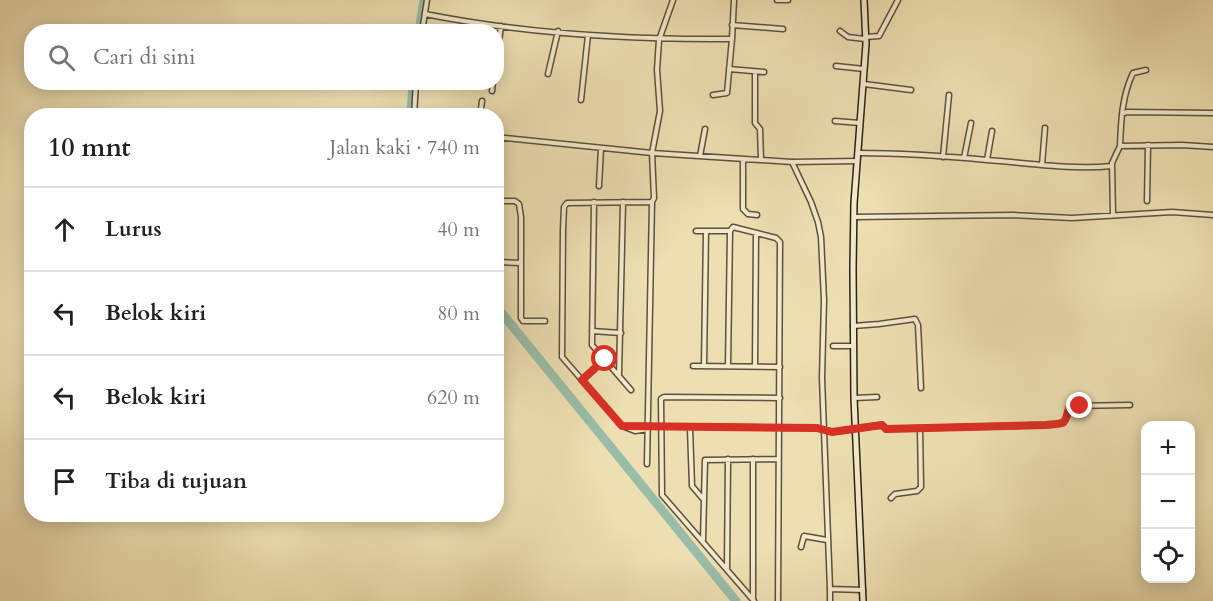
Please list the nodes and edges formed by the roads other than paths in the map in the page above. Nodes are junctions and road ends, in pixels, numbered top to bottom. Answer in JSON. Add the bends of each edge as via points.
{"nodes":[{"id":1,"x":427,"y":0,"type":"edge"},
{"id":2,"x":673,"y":0,"type":"edge"},
{"id":3,"x":734,"y":0,"type":"edge"},
{"id":4,"x":777,"y":0,"type":"edge"},
{"id":5,"x":788,"y":0,"type":"edge"},
{"id":6,"x":864,"y":0,"type":"edge"},
{"id":7,"x":898,"y":0,"type":"edge"},
{"id":8,"x":425,"y":14,"type":"junction"},
{"id":9,"x":423,"y":24,"type":"edge"},
{"id":10,"x":488,"y":24,"type":"edge"},
{"id":11,"x":732,"y":25,"type":"junction"},
{"id":12,"x":504,"y":26,"type":"edge"},
{"id":13,"x":783,"y":29,"type":"dead end"},
{"id":14,"x":558,"y":31,"type":"junction"},
{"id":15,"x":840,"y":31,"type":"dead end"},
{"id":16,"x":588,"y":35,"type":"junction"},
{"id":17,"x":866,"y":38,"type":"junction"},
{"id":18,"x":732,"y":39,"type":"junction"},
{"id":19,"x":662,"y":40,"type":"junction"},
{"id":20,"x":836,"y":66,"type":"dead end"},
{"id":21,"x":729,"y":69,"type":"junction"},
{"id":22,"x":865,"y":69,"type":"junction"},
{"id":23,"x":1146,"y":70,"type":"dead end"},
{"id":24,"x":755,"y":72,"type":"junction"},
{"id":25,"x":764,"y":72,"type":"dead end"},
{"id":26,"x":548,"y":74,"type":"dead end"},
{"id":27,"x":864,"y":84,"type":"junction"},
{"id":28,"x":416,"y":90,"type":"edge"},
{"id":29,"x":911,"y":90,"type":"dead end"},
{"id":30,"x":713,"y":95,"type":"dead end"},
{"id":31,"x":949,"y":95,"type":"dead end"},
{"id":32,"x":482,"y":100,"type":"dead end"},
{"id":33,"x":581,"y":100,"type":"dead end"},
{"id":34,"x":414,"y":108,"type":"edge"},
{"id":35,"x":481,"y":108,"type":"edge"},
{"id":36,"x":1213,"y":113,"type":"edge"},
{"id":37,"x":1122,"y":114,"type":"junction"},
{"id":38,"x":835,"y":121,"type":"dead end"},
{"id":39,"x":861,"y":123,"type":"junction"},
{"id":40,"x":971,"y":123,"type":"dead end"},
{"id":41,"x":1046,"y":128,"type":"dead end"},
{"id":42,"x":705,"y":129,"type":"dead end"},
{"id":43,"x":992,"y":131,"type":"dead end"},
{"id":44,"x":504,"y":138,"type":"edge"},
{"id":45,"x":1148,"y":145,"type":"junction"},
{"id":46,"x":1120,"y":146,"type":"junction"},
{"id":47,"x":1213,"y":147,"type":"edge"},
{"id":48,"x":601,"y":148,"type":"junction"},
{"id":49,"x":655,"y":153,"type":"junction"},
{"id":50,"x":859,"y":153,"type":"junction"},
{"id":51,"x":700,"y":156,"type":"junction"},
{"id":52,"x":942,"y":157,"type":"junction"},
{"id":53,"x":964,"y":158,"type":"junction"},
{"id":54,"x":743,"y":159,"type":"junction"},
{"id":55,"x":761,"y":160,"type":"junction"},
{"id":56,"x":987,"y":160,"type":"junction"},
{"id":57,"x":858,"y":161,"type":"junction"},
{"id":58,"x":794,"y":162,"type":"junction"},
{"id":59,"x":1042,"y":165,"type":"junction"},
{"id":60,"x":1112,"y":166,"type":"junction"},
{"id":61,"x":599,"y":186,"type":"dead end"},
{"id":62,"x":504,"y":201,"type":"edge"},
{"id":63,"x":1147,"y":201,"type":"dead end"},
{"id":64,"x":594,"y":202,"type":"junction"},
{"id":65,"x":623,"y":202,"type":"junction"},
{"id":66,"x":652,"y":202,"type":"junction"},
{"id":67,"x":758,"y":215,"type":"dead end"},
{"id":68,"x":1113,"y":215,"type":"junction"},
{"id":69,"x":1213,"y":215,"type":"edge"},
{"id":70,"x":853,"y":217,"type":"junction"},
{"id":71,"x":696,"y":231,"type":"dead end"},
{"id":72,"x":706,"y":231,"type":"junction"},
{"id":73,"x":730,"y":231,"type":"junction"},
{"id":74,"x":756,"y":232,"type":"junction"},
{"id":75,"x":504,"y":262,"type":"edge"},
{"id":76,"x":521,"y":263,"type":"junction"},
{"id":77,"x":545,"y":321,"type":"dead end"},
{"id":78,"x":853,"y":326,"type":"junction"},
{"id":79,"x":592,"y":331,"type":"junction"},
{"id":80,"x":621,"y":333,"type":"junction"},
{"id":81,"x":833,"y":346,"type":"dead end"},
{"id":82,"x":853,"y":346,"type":"junction"},
{"id":83,"x":605,"y":359,"type":"junction"},
{"id":84,"x":693,"y":366,"type":"dead end"},
{"id":85,"x":704,"y":366,"type":"junction"},
{"id":86,"x":728,"y":366,"type":"junction"},
{"id":87,"x":755,"y":366,"type":"junction"},
{"id":88,"x":780,"y":366,"type":"junction"},
{"id":89,"x":619,"y":376,"type":"junction"},
{"id":90,"x":582,"y":380,"type":"junction"},
{"id":91,"x":921,"y":388,"type":"dead end"},
{"id":92,"x":631,"y":390,"type":"dead end"},
{"id":93,"x":877,"y":397,"type":"dead end"},
{"id":94,"x":780,"y":398,"type":"junction"},
{"id":95,"x":858,"y":398,"type":"junction"},
{"id":96,"x":1130,"y":405,"type":"dead end"},
{"id":97,"x":652,"y":428,"type":"junction"},
{"id":98,"x":690,"y":428,"type":"junction"},
{"id":99,"x":779,"y":428,"type":"junction"},
{"id":100,"x":920,"y":429,"type":"junction"},
{"id":101,"x":856,"y":430,"type":"junction"},
{"id":102,"x":825,"y":431,"type":"junction"},
{"id":103,"x":728,"y":459,"type":"junction"},
{"id":104,"x":753,"y":459,"type":"junction"},
{"id":105,"x":778,"y":459,"type":"junction"},
{"id":106,"x":647,"y":464,"type":"dead end"},
{"id":107,"x":891,"y":498,"type":"dead end"},
{"id":108,"x":704,"y":500,"type":"junction"},
{"id":109,"x":827,"y":540,"type":"junction"},
{"id":110,"x":703,"y":541,"type":"junction"},
{"id":111,"x":801,"y":547,"type":"dead end"},
{"id":112,"x":727,"y":569,"type":"junction"},
{"id":113,"x":830,"y":589,"type":"junction"},
{"id":114,"x":863,"y":590,"type":"junction"},
{"id":115,"x":753,"y":600,"type":"edge"},
{"id":116,"x":778,"y":601,"type":"edge"},
{"id":117,"x":830,"y":601,"type":"edge"},
{"id":118,"x":862,"y":601,"type":"edge"}],
"edges":[{"from":1,"to":8,"type":"street"},
{"from":2,"to":19,"type":"street"},
{"from":3,"to":11,"type":"street"},
{"from":4,"to":5,"type":"street"},
{"from":6,"to":17,"type":"street"},
{"from":7,"to":17,"type":"street","via":[[879,36]]},
{"from":8,"to":9,"type":"street"},
{"from":8,"to":10,"type":"street"},
{"from":11,"to":13,"type":"street"},
{"from":11,"to":18,"type":"street"},
{"from":12,"to":14,"type":"street"},
{"from":14,"to":16,"type":"street"},
{"from":14,"to":26,"type":"street"},
{"from":15,"to":17,"type":"street","via":[[848,37]]},
{"from":16,"to":19,"type":"street"},
{"from":16,"to":33,"type":"street"},
{"from":17,"to":22,"type":"street"},
{"from":18,"to":19,"type":"street"},
{"from":18,"to":21,"type":"street"},
{"from":19,"to":49,"type":"street","via":[[657,70],[660,111]]},
{"from":20,"to":22,"type":"street"},
{"from":21,"to":24,"type":"street"},
{"from":21,"to":30,"type":"street","via":[[727,93]]},
{"from":22,"to":27,"type":"street"},
{"from":23,"to":37,"type":"street","via":[[1132,76]]},
{"from":24,"to":25,"type":"street"},
{"from":24,"to":55,"type":"street","via":[[755,123],[760,129]]},
{"from":27,"to":29,"type":"street"},
{"from":27,"to":39,"type":"street"},
{"from":28,"to":34,"type":"street"},
{"from":31,"to":52,"type":"street"},
{"from":32,"to":35,"type":"street"},
{"from":36,"to":37,"type":"street"},
{"from":37,"to":46,"type":"street"},
{"from":38,"to":39,"type":"street"},
{"from":39,"to":50,"type":"street"},
{"from":40,"to":53,"type":"street"},
{"from":41,"to":59,"type":"street"},
{"from":42,"to":51,"type":"street"},
{"from":43,"to":56,"type":"street"},
{"from":44,"to":48,"type":"street"},
{"from":45,"to":46,"type":"street"},
{"from":45,"to":47,"type":"street"},
{"from":45,"to":63,"type":"street"},
{"from":46,"to":60,"type":"street"},
{"from":48,"to":49,"type":"street"},
{"from":48,"to":61,"type":"street"},
{"from":49,"to":51,"type":"street"},
{"from":49,"to":66,"type":"street"},
{"from":50,"to":52,"type":"street"},
{"from":50,"to":57,"type":"street"},
{"from":51,"to":54,"type":"street"},
{"from":52,"to":53,"type":"street"},
{"from":53,"to":56,"type":"street"},
{"from":54,"to":55,"type":"street"},
{"from":54,"to":67,"type":"street","via":[[745,211]]},
{"from":55,"to":58,"type":"street"},
{"from":56,"to":59,"type":"street"},
{"from":57,"to":58,"type":"street"},
{"from":57,"to":70,"type":"street"},
{"from":58,"to":102,"type":"street","via":[[821,237]]},
{"from":59,"to":60,"type":"street"},
{"from":60,"to":68,"type":"street"},
{"from":62,"to":76,"type":"street","via":[[519,204]]},
{"from":64,"to":65,"type":"street"},
{"from":64,"to":79,"type":"street"},
{"from":64,"to":90,"type":"street","via":[[567,203],[564,207],[561,354]]},
{"from":65,"to":66,"type":"street"},
{"from":65,"to":80,"type":"street"},
{"from":66,"to":97,"type":"street"},
{"from":68,"to":69,"type":"street"},
{"from":68,"to":70,"type":"street"},
{"from":70,"to":78,"type":"street"},
{"from":71,"to":72,"type":"street"},
{"from":72,"to":73,"type":"street"},
{"from":72,"to":85,"type":"street"},
{"from":73,"to":74,"type":"street","via":[[733,227]]},
{"from":73,"to":86,"type":"street"},
{"from":74,"to":87,"type":"street"},
{"from":74,"to":88,"type":"street","via":[[780,242]]},
{"from":75,"to":76,"type":"street"},
{"from":76,"to":77,"type":"street","via":[[521,318]]},
{"from":78,"to":82,"type":"street"},
{"from":78,"to":91,"type":"street","via":[[915,319]]},
{"from":79,"to":80,"type":"street"},
{"from":79,"to":83,"type":"street","via":[[592,346]]},
{"from":80,"to":89,"type":"street"},
{"from":81,"to":82,"type":"street"},
{"from":82,"to":95,"type":"street"},
{"from":83,"to":89,"type":"street"},
{"from":83,"to":90,"type":"street"},
{"from":84,"to":85,"type":"street"},
{"from":85,"to":86,"type":"street"},
{"from":86,"to":87,"type":"street"},
{"from":87,"to":88,"type":"street"},
{"from":88,"to":94,"type":"street"},
{"from":89,"to":92,"type":"street"},
{"from":90,"to":97,"type":"street","via":[[622,426]]},
{"from":93,"to":95,"type":"street"},
{"from":94,"to":97,"type":"street","via":[[662,398]]},
{"from":94,"to":99,"type":"street"},
{"from":95,"to":101,"type":"street"},
{"from":96,"to":100,"type":"street","via":[[1070,406],[1066,421],[1060,424]]},
{"from":97,"to":98,"type":"street"},
{"from":97,"to":106,"type":"street"},
{"from":97,"to":110,"type":"street","via":[[662,495]]},
{"from":98,"to":99,"type":"street"},
{"from":98,"to":108,"type":"street","via":[[692,486]]},
{"from":99,"to":102,"type":"street"},
{"from":99,"to":105,"type":"street"},
{"from":100,"to":101,"type":"street","via":[[886,429],[882,425]]},
{"from":100,"to":107,"type":"street","via":[[921,487]]},
{"from":101,"to":102,"type":"street"},
{"from":101,"to":114,"type":"street"},
{"from":102,"to":109,"type":"street"},
{"from":103,"to":104,"type":"street"},
{"from":103,"to":108,"type":"street","via":[[705,460]]},
{"from":103,"to":112,"type":"street"},
{"from":104,"to":105,"type":"street"},
{"from":104,"to":115,"type":"street"},
{"from":105,"to":116,"type":"street"},
{"from":108,"to":110,"type":"street"},
{"from":109,"to":111,"type":"street","via":[[804,537]]},
{"from":109,"to":113,"type":"street"},
{"from":110,"to":112,"type":"street"},
{"from":112,"to":115,"type":"street"},
{"from":113,"to":114,"type":"street"},
{"from":113,"to":117,"type":"street"},
{"from":114,"to":118,"type":"street"}]}
